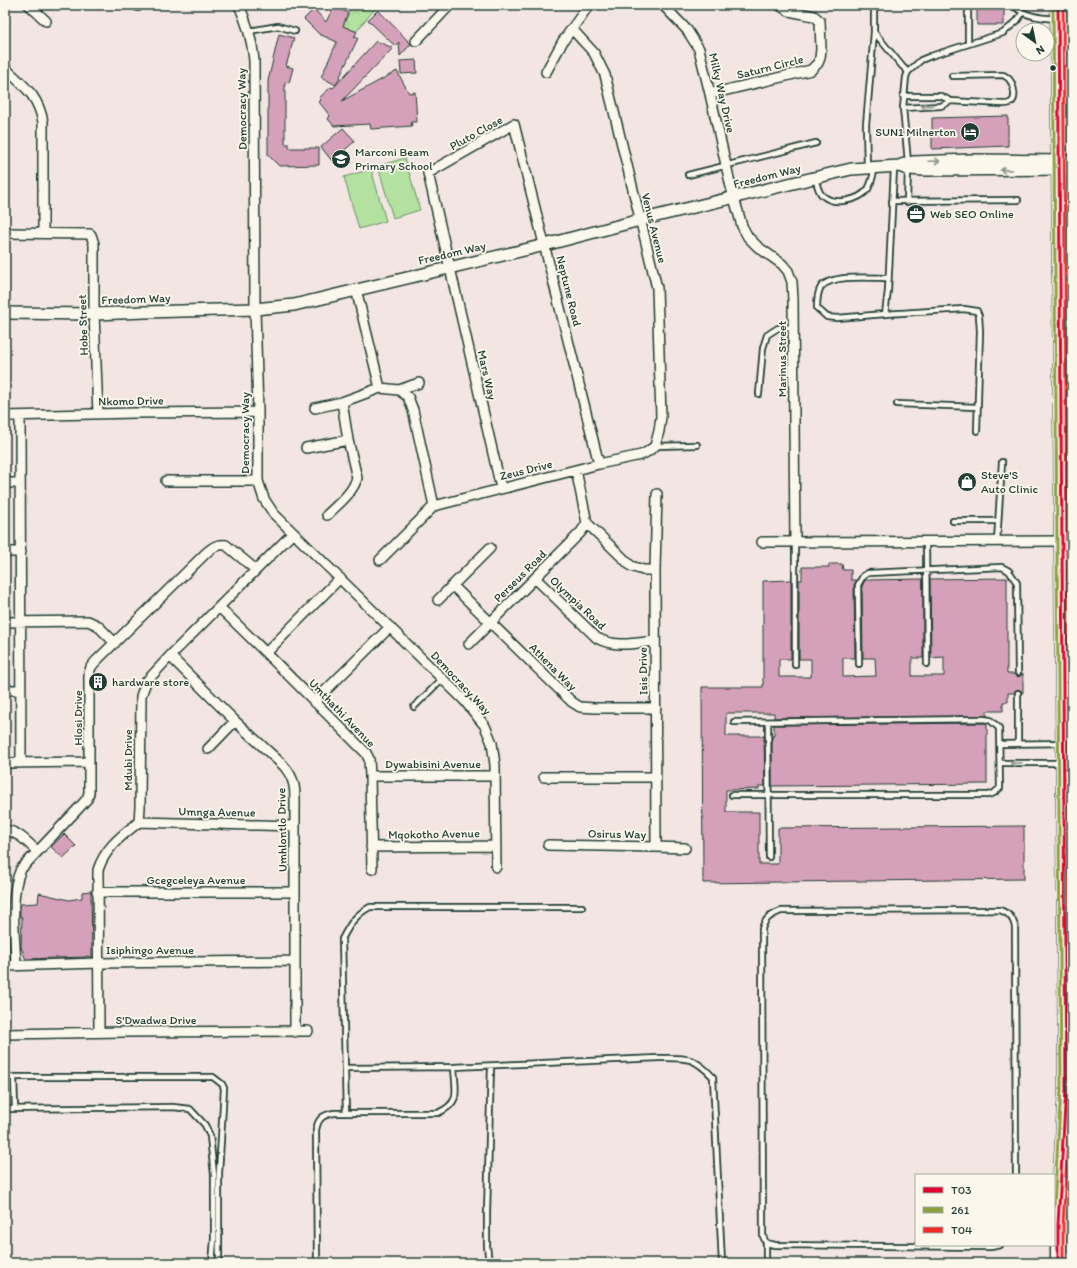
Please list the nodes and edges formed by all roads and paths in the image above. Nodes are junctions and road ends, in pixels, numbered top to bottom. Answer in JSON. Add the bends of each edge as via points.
{"nodes":[{"id":1,"x":43,"y":5,"type":"edge"},
{"id":2,"x":239,"y":5,"type":"edge"},
{"id":3,"x":589,"y":5,"type":"edge"},
{"id":4,"x":663,"y":5,"type":"edge"},
{"id":5,"x":779,"y":5,"type":"edge"},
{"id":6,"x":874,"y":5,"type":"edge"},
{"id":7,"x":968,"y":5,"type":"edge"},
{"id":8,"x":1014,"y":5,"type":"edge"},
{"id":9,"x":1058,"y":5,"type":"edge"},
{"id":10,"x":31,"y":7,"type":"edge"},
{"id":11,"x":443,"y":7,"type":"edge"},
{"id":12,"x":1023,"y":12,"type":"junction"},
{"id":13,"x":1058,"y":19,"type":"junction"},
{"id":14,"x":46,"y":21,"type":"dead end"},
{"id":15,"x":572,"y":29,"type":"junction"},
{"id":16,"x":249,"y":31,"type":"junction"},
{"id":17,"x":295,"y":31,"type":"dead end"},
{"id":18,"x":874,"y":32,"type":"junction"},
{"id":19,"x":416,"y":41,"type":"dead end"},
{"id":20,"x":968,"y":44,"type":"junction"},
{"id":21,"x":5,"y":68,"type":"edge"},
{"id":22,"x":546,"y":72,"type":"dead end"},
{"id":23,"x":908,"y":72,"type":"junction"},
{"id":24,"x":952,"y":76,"type":"dead end"},
{"id":25,"x":710,"y":94,"type":"junction"},
{"id":26,"x":904,"y":96,"type":"junction"},
{"id":27,"x":951,"y":101,"type":"junction"},
{"id":28,"x":903,"y":108,"type":"junction"},
{"id":29,"x":514,"y":124,"type":"joint"},
{"id":30,"x":816,"y":143,"type":"dead end"},
{"id":31,"x":726,"y":165,"type":"junction"},
{"id":32,"x":1065,"y":165,"type":"edge"},
{"id":33,"x":902,"y":166,"type":"junction"},
{"id":34,"x":871,"y":167,"type":"junction"},
{"id":35,"x":688,"y":175,"type":"dead end"},
{"id":36,"x":815,"y":178,"type":"junction"},
{"id":37,"x":733,"y":198,"type":"junction"},
{"id":38,"x":1018,"y":200,"type":"dead end"},
{"id":39,"x":892,"y":201,"type":"junction"},
{"id":40,"x":907,"y":202,"type":"junction"},
{"id":41,"x":640,"y":220,"type":"junction"},
{"id":42,"x":5,"y":233,"type":"edge"},
{"id":43,"x":43,"y":233,"type":"junction"},
{"id":44,"x":545,"y":245,"type":"junction"},
{"id":45,"x":450,"y":267,"type":"junction"},
{"id":46,"x":888,"y":278,"type":"junction"},
{"id":47,"x":356,"y":289,"type":"junction"},
{"id":48,"x":1066,"y":305,"type":"edge"},
{"id":49,"x":255,"y":309,"type":"junction"},
{"id":50,"x":5,"y":314,"type":"edge"},
{"id":51,"x":94,"y":314,"type":"junction"},
{"id":52,"x":885,"y":314,"type":"junction"},
{"id":53,"x":794,"y":328,"type":"junction"},
{"id":54,"x":419,"y":383,"type":"dead end"},
{"id":55,"x":380,"y":388,"type":"junction"},
{"id":56,"x":399,"y":390,"type":"junction"},
{"id":57,"x":759,"y":394,"type":"dead end"},
{"id":58,"x":342,"y":402,"type":"junction"},
{"id":59,"x":897,"y":404,"type":"dead end"},
{"id":60,"x":977,"y":407,"type":"junction"},
{"id":61,"x":315,"y":408,"type":"dead end"},
{"id":62,"x":258,"y":412,"type":"junction"},
{"id":63,"x":98,"y":414,"type":"junction"},
{"id":64,"x":5,"y":416,"type":"edge"},
{"id":65,"x":20,"y":416,"type":"junction"},
{"id":66,"x":977,"y":431,"type":"dead end"},
{"id":67,"x":348,"y":440,"type":"junction"},
{"id":68,"x":697,"y":445,"type":"dead end"},
{"id":69,"x":655,"y":446,"type":"junction"},
{"id":70,"x":306,"y":448,"type":"dead end"},
{"id":71,"x":1002,"y":462,"type":"dead end"},
{"id":72,"x":599,"y":464,"type":"junction"},
{"id":73,"x":576,"y":470,"type":"junction"},
{"id":74,"x":166,"y":481,"type":"dead end"},
{"id":75,"x":258,"y":481,"type":"junction"},
{"id":76,"x":5,"y":483,"type":"edge"},
{"id":77,"x":20,"y":483,"type":"junction"},
{"id":78,"x":501,"y":488,"type":"junction"},
{"id":79,"x":657,"y":494,"type":"dead end"},
{"id":80,"x":434,"y":506,"type":"junction"},
{"id":81,"x":328,"y":515,"type":"dead end"},
{"id":82,"x":953,"y":521,"type":"dead end"},
{"id":83,"x":997,"y":521,"type":"junction"},
{"id":84,"x":587,"y":523,"type":"junction"},
{"id":85,"x":293,"y":533,"type":"junction"},
{"id":86,"x":1061,"y":541,"type":"junction"},
{"id":87,"x":762,"y":542,"type":"dead end"},
{"id":88,"x":795,"y":542,"type":"junction"},
{"id":89,"x":926,"y":542,"type":"junction"},
{"id":90,"x":997,"y":542,"type":"junction"},
{"id":91,"x":490,"y":548,"type":"dead end"},
{"id":92,"x":5,"y":552,"type":"edge"},
{"id":93,"x":21,"y":552,"type":"junction"},
{"id":94,"x":380,"y":560,"type":"dead end"},
{"id":95,"x":256,"y":570,"type":"junction"},
{"id":96,"x":655,"y":570,"type":"junction"},
{"id":97,"x":927,"y":571,"type":"junction"},
{"id":98,"x":340,"y":578,"type":"junction"},
{"id":99,"x":535,"y":578,"type":"junction"},
{"id":100,"x":453,"y":586,"type":"junction"},
{"id":101,"x":438,"y":600,"type":"dead end"},
{"id":102,"x":219,"y":607,"type":"junction"},
{"id":103,"x":5,"y":622,"type":"edge"},
{"id":104,"x":21,"y":622,"type":"junction"},
{"id":105,"x":491,"y":623,"type":"junction"},
{"id":106,"x":390,"y":627,"type":"junction"},
{"id":107,"x":655,"y":640,"type":"junction"},
{"id":108,"x":115,"y":643,"type":"junction"},
{"id":109,"x":469,"y":644,"type":"dead end"},
{"id":110,"x":267,"y":652,"type":"junction"},
{"id":111,"x":170,"y":656,"type":"junction"},
{"id":112,"x":859,"y":664,"type":"dead end"},
{"id":113,"x":927,"y":664,"type":"dead end"},
{"id":114,"x":795,"y":665,"type":"dead end"},
{"id":115,"x":1018,"y":674,"type":"dead end"},
{"id":116,"x":442,"y":679,"type":"junction"},
{"id":117,"x":5,"y":690,"type":"edge"},
{"id":118,"x":21,"y":690,"type":"junction"},
{"id":119,"x":1018,"y":693,"type":"dead end"},
{"id":120,"x":314,"y":702,"type":"junction"},
{"id":121,"x":414,"y":707,"type":"dead end"},
{"id":122,"x":656,"y":708,"type":"junction"},
{"id":123,"x":235,"y":721,"type":"junction"},
{"id":124,"x":734,"y":722,"type":"dead end"},
{"id":125,"x":768,"y":722,"type":"junction"},
{"id":126,"x":1067,"y":743,"type":"edge"},
{"id":127,"x":1000,"y":744,"type":"junction"},
{"id":128,"x":1018,"y":744,"type":"junction"},
{"id":129,"x":208,"y":749,"type":"dead end"},
{"id":130,"x":21,"y":762,"type":"junction"},
{"id":131,"x":90,"y":762,"type":"junction"},
{"id":132,"x":5,"y":763,"type":"edge"},
{"id":133,"x":1000,"y":763,"type":"junction"},
{"id":134,"x":1068,"y":763,"type":"edge"},
{"id":135,"x":370,"y":776,"type":"junction"},
{"id":136,"x":495,"y":776,"type":"junction"},
{"id":137,"x":544,"y":777,"type":"dead end"},
{"id":138,"x":655,"y":777,"type":"junction"},
{"id":139,"x":732,"y":795,"type":"dead end"},
{"id":140,"x":769,"y":795,"type":"junction"},
{"id":141,"x":139,"y":822,"type":"junction"},
{"id":142,"x":295,"y":826,"type":"junction"},
{"id":143,"x":5,"y":830,"type":"edge"},
{"id":144,"x":548,"y":845,"type":"dead end"},
{"id":145,"x":496,"y":846,"type":"junction"},
{"id":146,"x":371,"y":847,"type":"junction"},
{"id":147,"x":656,"y":847,"type":"junction"},
{"id":148,"x":686,"y":848,"type":"dead end"},
{"id":149,"x":36,"y":851,"type":"junction"},
{"id":150,"x":769,"y":857,"type":"dead end"},
{"id":151,"x":496,"y":867,"type":"dead end"},
{"id":152,"x":372,"y":869,"type":"dead end"},
{"id":153,"x":97,"y":892,"type":"junction"},
{"id":154,"x":295,"y":892,"type":"junction"},
{"id":155,"x":9,"y":900,"type":"edge"},
{"id":156,"x":582,"y":907,"type":"dead end"},
{"id":157,"x":295,"y":961,"type":"junction"},
{"id":158,"x":99,"y":963,"type":"junction"},
{"id":159,"x":5,"y":966,"type":"edge"},
{"id":160,"x":16,"y":966,"type":"junction"},
{"id":161,"x":99,"y":1032,"type":"junction"},
{"id":162,"x":295,"y":1032,"type":"junction"},
{"id":163,"x":308,"y":1032,"type":"dead end"},
{"id":164,"x":5,"y":1034,"type":"edge"},
{"id":165,"x":491,"y":1066,"type":"junction"},
{"id":166,"x":454,"y":1067,"type":"junction"},
{"id":167,"x":346,"y":1068,"type":"junction"},
{"id":168,"x":14,"y":1077,"type":"junction"},
{"id":169,"x":5,"y":1079,"type":"edge"},
{"id":170,"x":15,"y":1108,"type":"junction"},
{"id":171,"x":5,"y":1109,"type":"edge"},
{"id":172,"x":346,"y":1113,"type":"junction"},
{"id":173,"x":1016,"y":1174,"type":"edge"},
{"id":174,"x":766,"y":1243,"type":"junction"},
{"id":175,"x":996,"y":1246,"type":"edge"},
{"id":176,"x":212,"y":1263,"type":"edge"},
{"id":177,"x":219,"y":1263,"type":"edge"},
{"id":178,"x":317,"y":1263,"type":"edge"},
{"id":179,"x":490,"y":1263,"type":"edge"},
{"id":180,"x":722,"y":1263,"type":"edge"},
{"id":181,"x":766,"y":1263,"type":"edge"},
{"id":182,"x":1058,"y":1263,"type":"edge"}],
"edges":[{"from":1,"to":10,"type":"street"},
{"from":2,"to":16,"type":"street","name":"Democracy Way"},
{"from":3,"to":15,"type":"street"},
{"from":4,"to":25,"type":"street","name":"Milky Way Drive","via":[[693,37],[699,50]]},
{"from":5,"to":25,"type":"street","name":"Saturn Circle","via":[[789,11],[814,16],[820,21],[821,49],[818,63],[811,70]]},
{"from":6,"to":18,"type":"lane"},
{"from":7,"to":20,"type":"lane"},
{"from":8,"to":12,"type":"lane"},
{"from":9,"to":13,"type":"main road"},
{"from":10,"to":14,"type":"street"},
{"from":11,"to":19,"type":"street"},
{"from":12,"to":13,"type":"lane"},
{"from":12,"to":20,"type":"lane","via":[[1010,29]]},
{"from":13,"to":32,"type":"main road"},
{"from":15,"to":22,"type":"street"},
{"from":15,"to":41,"type":"street","name":"Venus Avenue","via":[[594,53],[605,75]]},
{"from":16,"to":17,"type":"lane","via":[[278,26]]},
{"from":16,"to":49,"type":"street","name":"Democracy Way","via":[[252,40],[254,81]]},
{"from":18,"to":23,"type":"lane"},
{"from":18,"to":34,"type":"lane","via":[[866,125]]},
{"from":20,"to":23,"type":"lane","via":[[921,60]]},
{"from":21,"to":43,"type":"street","via":[[38,102],[44,122]]},
{"from":23,"to":26,"type":"lane"},
{"from":24,"to":27,"type":"lane","via":[[1003,75],[1011,83],[1014,99],[1003,104]]},
{"from":25,"to":31,"type":"street","name":"Milky Way Drive"},
{"from":26,"to":27,"type":"lane","via":[[941,96]]},
{"from":26,"to":28,"type":"lane"},
{"from":27,"to":28,"type":"lane","one_way":true,"via":[[941,106]]},
{"from":28,"to":33,"type":"lane"},
{"from":29,"to":44,"type":"street","name":"Neptune Road"},
{"from":29,"to":45,"type":"street","name":"Pluto Close","via":[[428,173]]},
{"from":30,"to":31,"type":"lane"},
{"from":31,"to":35,"type":"lane"},
{"from":31,"to":37,"type":"street","name":"Milky Way Drive"},
{"from":32,"to":33,"type":"street","name":"Freedom Way","via":[[932,170]]},
{"from":32,"to":48,"type":"main road"},
{"from":33,"to":34,"type":"street","name":"Freedom Way"},
{"from":33,"to":39,"type":"lane"},
{"from":33,"to":40,"type":"lane"},
{"from":34,"to":36,"type":"street","name":"Freedom Way"},
{"from":34,"to":36,"type":"lane","via":[[869,188],[856,198],[842,201],[830,200],[821,195]]},
{"from":36,"to":37,"type":"street","name":"Freedom Way"},
{"from":37,"to":41,"type":"street","name":"Freedom Way"},
{"from":37,"to":53,"type":"street","name":"Marinus Street","via":[[748,237],[788,271],[792,282]]},
{"from":38,"to":40,"type":"lane"},
{"from":39,"to":40,"type":"lane"},
{"from":39,"to":46,"type":"lane"},
{"from":41,"to":44,"type":"street","name":"Freedom Way"},
{"from":41,"to":69,"type":"street","name":"Venus Avenue","via":[[658,298],[660,417]]},
{"from":42,"to":43,"type":"street"},
{"from":43,"to":51,"type":"street","name":"Hobe Street","via":[[91,235],[94,244]]},
{"from":44,"to":45,"type":"street","name":"Freedom Way"},
{"from":44,"to":72,"type":"street","name":"Neptune Road"},
{"from":45,"to":47,"type":"street","name":"Freedom Way"},
{"from":45,"to":78,"type":"street","name":"Mars Way"},
{"from":46,"to":52,"type":"lane"},
{"from":46,"to":52,"type":"lane","via":[[830,281],[821,287],[817,297],[817,308],[827,317]]},
{"from":47,"to":49,"type":"street","name":"Freedom Way","via":[[294,305]]},
{"from":47,"to":55,"type":"street"},
{"from":48,"to":86,"type":"main road"},
{"from":49,"to":51,"type":"street","name":"Freedom Way"},
{"from":49,"to":62,"type":"street","name":"Democracy Way"},
{"from":50,"to":51,"type":"street","name":"Freedom Way"},
{"from":51,"to":63,"type":"street","name":"Hobe Street"},
{"from":52,"to":60,"type":"lane","via":[[964,309],[977,311],[980,321]]},
{"from":53,"to":57,"type":"lane","via":[[778,328],[767,335],[763,348]]},
{"from":53,"to":88,"type":"street","name":"Marinus Street"},
{"from":54,"to":56,"type":"street"},
{"from":55,"to":56,"type":"street"},
{"from":55,"to":58,"type":"street"},
{"from":56,"to":80,"type":"street","via":[[408,397],[413,410]]},
{"from":58,"to":61,"type":"street"},
{"from":58,"to":67,"type":"street"},
{"from":59,"to":60,"type":"lane"},
{"from":60,"to":66,"type":"lane"},
{"from":62,"to":63,"type":"street","name":"Nkomo Drive"},
{"from":62,"to":75,"type":"street","name":"Democracy Way"},
{"from":63,"to":65,"type":"street","name":"Nkomo Drive"},
{"from":64,"to":65,"type":"street","name":"Nkomo Drive"},
{"from":65,"to":77,"type":"street"},
{"from":67,"to":70,"type":"street"},
{"from":67,"to":81,"type":"street","via":[[357,478],[348,495]]},
{"from":68,"to":69,"type":"lane","name":"Zeus Drive"},
{"from":69,"to":72,"type":"street","name":"Zeus Drive","via":[[641,455]]},
{"from":71,"to":83,"type":"lane"},
{"from":72,"to":73,"type":"street","name":"Zeus Drive"},
{"from":73,"to":78,"type":"street","name":"Zeus Drive"},
{"from":73,"to":84,"type":"street"},
{"from":74,"to":75,"type":"street"},
{"from":75,"to":85,"type":"street","name":"Democracy Way","via":[[269,507]]},
{"from":76,"to":77,"type":"street"},
{"from":77,"to":93,"type":"street"},
{"from":78,"to":80,"type":"street","name":"Zeus Drive"},
{"from":79,"to":96,"type":"street","name":"Isis Drive"},
{"from":80,"to":94,"type":"street","name":"Zeus Drive"},
{"from":82,"to":83,"type":"lane"},
{"from":83,"to":90,"type":"lane"},
{"from":84,"to":96,"type":"street","via":[[631,566]]},
{"from":84,"to":99,"type":"street","name":"Perseus Road"},
{"from":85,"to":95,"type":"street","name":"Mdubi Drive"},
{"from":85,"to":98,"type":"street","name":"Democracy Way"},
{"from":86,"to":90,"type":"street"},
{"from":86,"to":126,"type":"main road"},
{"from":87,"to":88,"type":"street"},
{"from":88,"to":89,"type":"street"},
{"from":88,"to":114,"type":"lane"},
{"from":89,"to":90,"type":"street"},
{"from":89,"to":97,"type":"lane"},
{"from":91,"to":100,"type":"street"},
{"from":92,"to":93,"type":"street"},
{"from":93,"to":104,"type":"street"},
{"from":95,"to":102,"type":"street","name":"Mdubi Drive"},
{"from":95,"to":108,"type":"street","name":"Hlosi Drive","via":[[226,545],[214,546]]},
{"from":96,"to":107,"type":"street","name":"Isis Drive"},
{"from":97,"to":112,"type":"lane","via":[[868,573],[863,576],[858,586]]},
{"from":97,"to":113,"type":"lane"},
{"from":97,"to":115,"type":"lane","via":[[1002,568],[1009,571],[1017,583]]},
{"from":98,"to":106,"type":"street","name":"Democracy Way"},
{"from":98,"to":110,"type":"street"},
{"from":99,"to":105,"type":"street","name":"Perseus Road"},
{"from":99,"to":107,"type":"street","name":"Olympia Road","via":[[597,638],[616,644]]},
{"from":100,"to":101,"type":"street"},
{"from":100,"to":105,"type":"street","name":"Athena Way"},
{"from":102,"to":110,"type":"street","name":"Umthathi Avenue"},
{"from":102,"to":111,"type":"street","name":"Mdubi Drive"},
{"from":103,"to":104,"type":"street"},
{"from":104,"to":108,"type":"street","via":[[88,621],[97,625]]},
{"from":104,"to":118,"type":"street"},
{"from":105,"to":109,"type":"street","name":"Perseus Road"},
{"from":105,"to":122,"type":"street","name":"Athena Way","via":[[580,707]]},
{"from":106,"to":116,"type":"street","name":"Democracy Way"},
{"from":106,"to":120,"type":"street"},
{"from":107,"to":122,"type":"street","name":"Isis Drive"},
{"from":108,"to":131,"type":"street","name":"Hlosi Drive","via":[[96,661],[89,674]]},
{"from":110,"to":120,"type":"street","name":"Umthathi Avenue"},
{"from":111,"to":123,"type":"street","name":"Umhlontlo Drive"},
{"from":111,"to":141,"type":"street","name":"Mdubi Drive","via":[[146,682],[140,696]]},
{"from":116,"to":121,"type":"lane"},
{"from":116,"to":136,"type":"street","name":"Democracy Way","via":[[464,700],[485,726],[492,742]]},
{"from":117,"to":118,"type":"street"},
{"from":118,"to":130,"type":"street"},
{"from":119,"to":128,"type":"lane"},
{"from":120,"to":135,"type":"street","name":"Umthathi Avenue","via":[[366,753]]},
{"from":122,"to":138,"type":"street","name":"Isis Drive"},
{"from":123,"to":129,"type":"street"},
{"from":123,"to":142,"type":"street","name":"Umhlontlo Drive","via":[[290,772],[294,788]]},
{"from":124,"to":125,"type":"lane"},
{"from":125,"to":127,"type":"lane","via":[[983,718],[1000,728]]},
{"from":125,"to":140,"type":"lane"},
{"from":126,"to":128,"type":"lane"},
{"from":126,"to":134,"type":"main road"},
{"from":127,"to":128,"type":"lane"},
{"from":127,"to":133,"type":"lane"},
{"from":130,"to":131,"type":"street"},
{"from":130,"to":132,"type":"street"},
{"from":131,"to":149,"type":"street","name":"Hlosi Drive","via":[[89,793],[86,798]]},
{"from":134,"to":133,"type":"lane","one_way":true},
{"from":133,"to":140,"type":"lane","via":[[1000,788],[988,795]]},
{"from":134,"to":182,"type":"main road","via":[[1066,1089]]},
{"from":135,"to":136,"type":"street","name":"Dywabisini Avenue"},
{"from":135,"to":146,"type":"street","name":"Umthathi Avenue"},
{"from":136,"to":145,"type":"street","name":"Democracy Way"},
{"from":137,"to":138,"type":"street"},
{"from":138,"to":147,"type":"street","name":"Isis Drive"},
{"from":139,"to":140,"type":"lane"},
{"from":140,"to":150,"type":"lane"},
{"from":141,"to":142,"type":"street","name":"Umnga Avenue"},
{"from":141,"to":153,"type":"street","via":[[119,838],[102,859],[98,870]]},
{"from":142,"to":154,"type":"street","name":"Umhlontlo Drive"},
{"from":143,"to":149,"type":"street","via":[[19,835]]},
{"from":144,"to":147,"type":"street","name":"Osirus Way"},
{"from":145,"to":146,"type":"street","name":"Mqokotho Avenue"},
{"from":145,"to":151,"type":"street","name":"Democracy Way"},
{"from":146,"to":152,"type":"street","name":"Umthathi Avenue"},
{"from":147,"to":148,"type":"street","name":"Osirus Way"},
{"from":149,"to":155,"type":"street","name":"Hlosi Drive","via":[[21,869]]},
{"from":153,"to":154,"type":"street","name":"Gcegceleya Avenue"},
{"from":153,"to":158,"type":"street"},
{"from":154,"to":157,"type":"street","name":"Umhlontlo Drive"},
{"from":155,"to":160,"type":"street","name":"Hlosi Drive"},
{"from":156,"to":167,"type":"lane","via":[[370,907],[360,913],[349,925],[342,939]]},
{"from":157,"to":158,"type":"street","name":"Isiphingo Avenue"},
{"from":157,"to":162,"type":"street","name":"Umhlontlo Drive"},
{"from":158,"to":160,"type":"street","name":"Isiphingo Avenue"},
{"from":158,"to":161,"type":"street"},
{"from":159,"to":160,"type":"street","name":"Isiphingo Avenue"},
{"from":161,"to":162,"type":"street","name":"S'Dwadwa Drive"},
{"from":161,"to":164,"type":"street","name":"S'Dwadwa Drive"},
{"from":162,"to":163,"type":"street","name":"S'Dwadwa Drive"},
{"from":165,"to":166,"type":"lane"},
{"from":165,"to":179,"type":"lane","via":[[487,1212]]},
{"from":165,"to":180,"type":"lane","via":[[666,1058],[687,1058],[702,1066],[713,1077]]},
{"from":166,"to":167,"type":"lane"},
{"from":166,"to":172,"type":"lane","via":[[453,1104],[438,1113]]},
{"from":167,"to":172,"type":"lane"},
{"from":168,"to":169,"type":"lane"},
{"from":168,"to":170,"type":"lane"},
{"from":168,"to":177,"type":"lane","via":[[206,1077],[217,1080],[224,1088],[219,1174]]},
{"from":170,"to":171,"type":"lane"},
{"from":170,"to":176,"type":"lane","via":[[190,1109],[205,1125],[210,1136],[214,1175]]},
{"from":172,"to":178,"type":"lane","via":[[327,1114],[317,1121]]},
{"from":173,"to":174,"type":"lane","via":[[1013,919],[1000,910],[781,911],[764,921],[762,929],[763,1236]]},
{"from":174,"to":175,"type":"lane"},
{"from":174,"to":181,"type":"lane"}]}
